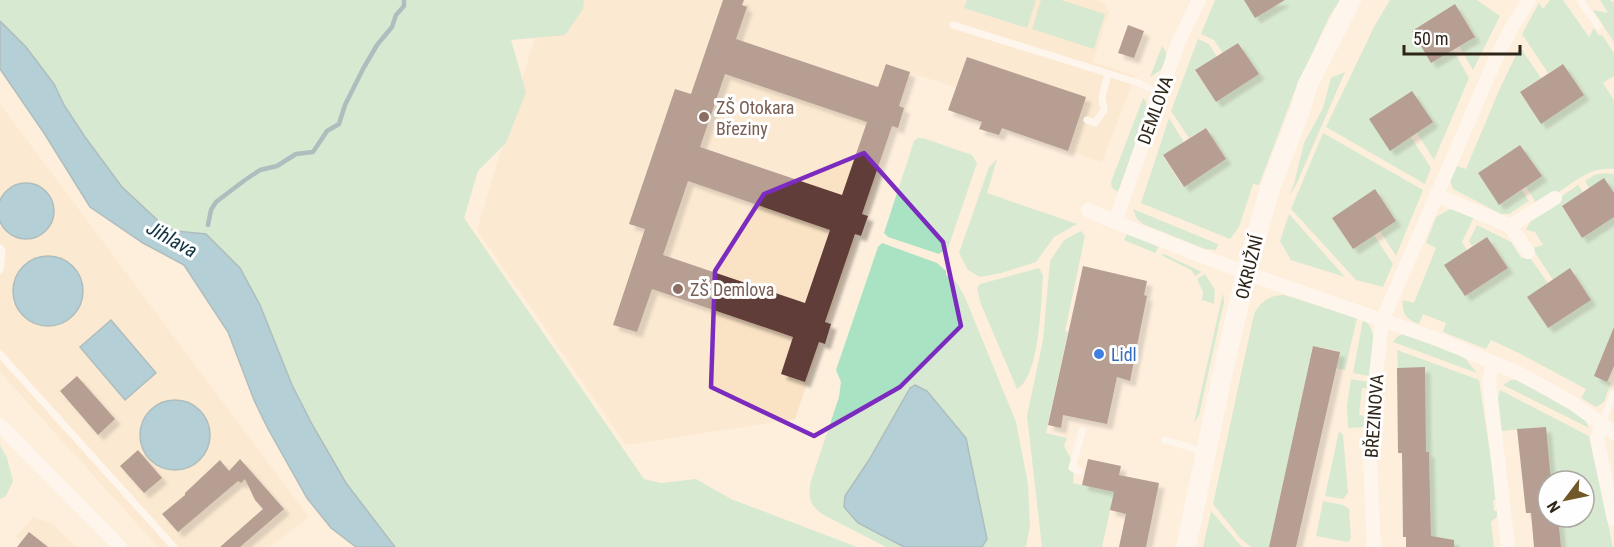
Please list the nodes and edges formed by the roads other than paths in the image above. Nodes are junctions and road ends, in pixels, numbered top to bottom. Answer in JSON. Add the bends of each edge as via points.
{"nodes":[{"id":1,"x":1199,"y":0,"type":"edge"},
{"id":2,"x":1351,"y":0,"type":"edge"},
{"id":3,"x":1529,"y":0,"type":"edge"},
{"id":4,"x":1580,"y":0,"type":"edge"},
{"id":5,"x":953,"y":25,"type":"dead end"},
{"id":6,"x":1598,"y":26,"type":"dead end"},
{"id":7,"x":1108,"y":74,"type":"junction"},
{"id":8,"x":1160,"y":94,"type":"junction"},
{"id":9,"x":1087,"y":120,"type":"dead end"},
{"id":10,"x":1436,"y":195,"type":"junction"},
{"id":11,"x":1555,"y":198,"type":"dead end"},
{"id":12,"x":1088,"y":210,"type":"dead end"},
{"id":13,"x":1115,"y":222,"type":"junction"},
{"id":14,"x":1510,"y":226,"type":"junction"},
{"id":15,"x":0,"y":248,"type":"edge"},
{"id":16,"x":1528,"y":252,"type":"dead end"},
{"id":17,"x":0,"y":270,"type":"edge"},
{"id":18,"x":1246,"y":273,"type":"junction"},
{"id":19,"x":1382,"y":321,"type":"junction"},
{"id":20,"x":0,"y":354,"type":"edge"},
{"id":21,"x":1493,"y":363,"type":"junction"},
{"id":22,"x":1614,"y":393,"type":"edge"},
{"id":23,"x":0,"y":425,"type":"edge"},
{"id":24,"x":1601,"y":425,"type":"junction"},
{"id":25,"x":1082,"y":431,"type":"dead end"},
{"id":26,"x":1614,"y":433,"type":"edge"},
{"id":27,"x":1165,"y":440,"type":"dead end"},
{"id":28,"x":1206,"y":452,"type":"junction"},
{"id":29,"x":1079,"y":471,"type":"dead end"},
{"id":30,"x":1614,"y":519,"type":"edge"},
{"id":31,"x":120,"y":547,"type":"edge"},
{"id":32,"x":174,"y":547,"type":"edge"},
{"id":33,"x":1186,"y":547,"type":"edge"},
{"id":34,"x":1374,"y":547,"type":"edge"},
{"id":35,"x":1508,"y":547,"type":"edge"}],
"edges":[{"from":1,"to":8,"type":"street","name":"DEMLOVA"},
{"from":2,"to":18,"type":"street","name":"OKRUŽNÍ","via":[[1307,86],[1270,188]]},
{"from":3,"to":10,"type":"street","name":"BŘEZINOVA","via":[[1497,56]]},
{"from":4,"to":6,"type":"lane"},
{"from":5,"to":7,"type":"lane"},
{"from":7,"to":8,"type":"lane"},
{"from":7,"to":9,"type":"lane","via":[[1102,97],[1104,110],[1095,123]]},
{"from":8,"to":13,"type":"street","name":"DEMLOVA"},
{"from":10,"to":14,"type":"street"},
{"from":10,"to":19,"type":"street","name":"BŘEZINOVA"},
{"from":11,"to":14,"type":"street"},
{"from":12,"to":13,"type":"street"},
{"from":13,"to":18,"type":"street"},
{"from":14,"to":16,"type":"street"},
{"from":15,"to":17,"type":"lane"},
{"from":18,"to":19,"type":"street"},
{"from":18,"to":28,"type":"street","name":"OKRUŽNÍ"},
{"from":19,"to":21,"type":"street"},
{"from":19,"to":34,"type":"street","name":"BŘEZINOVA","via":[[1369,439]]},
{"from":20,"to":32,"type":"lane"},
{"from":21,"to":24,"type":"street","via":[[1574,404]]},
{"from":21,"to":35,"type":"street","via":[[1489,381]]},
{"from":22,"to":24,"type":"lane"},
{"from":23,"to":31,"type":"street"},
{"from":24,"to":26,"type":"street"},
{"from":24,"to":30,"type":"street","via":[[1597,438]]},
{"from":25,"to":29,"type":"lane","via":[[1072,468]]},
{"from":27,"to":28,"type":"lane"},
{"from":28,"to":33,"type":"street","name":"OKRUŽNÍ"}]}
